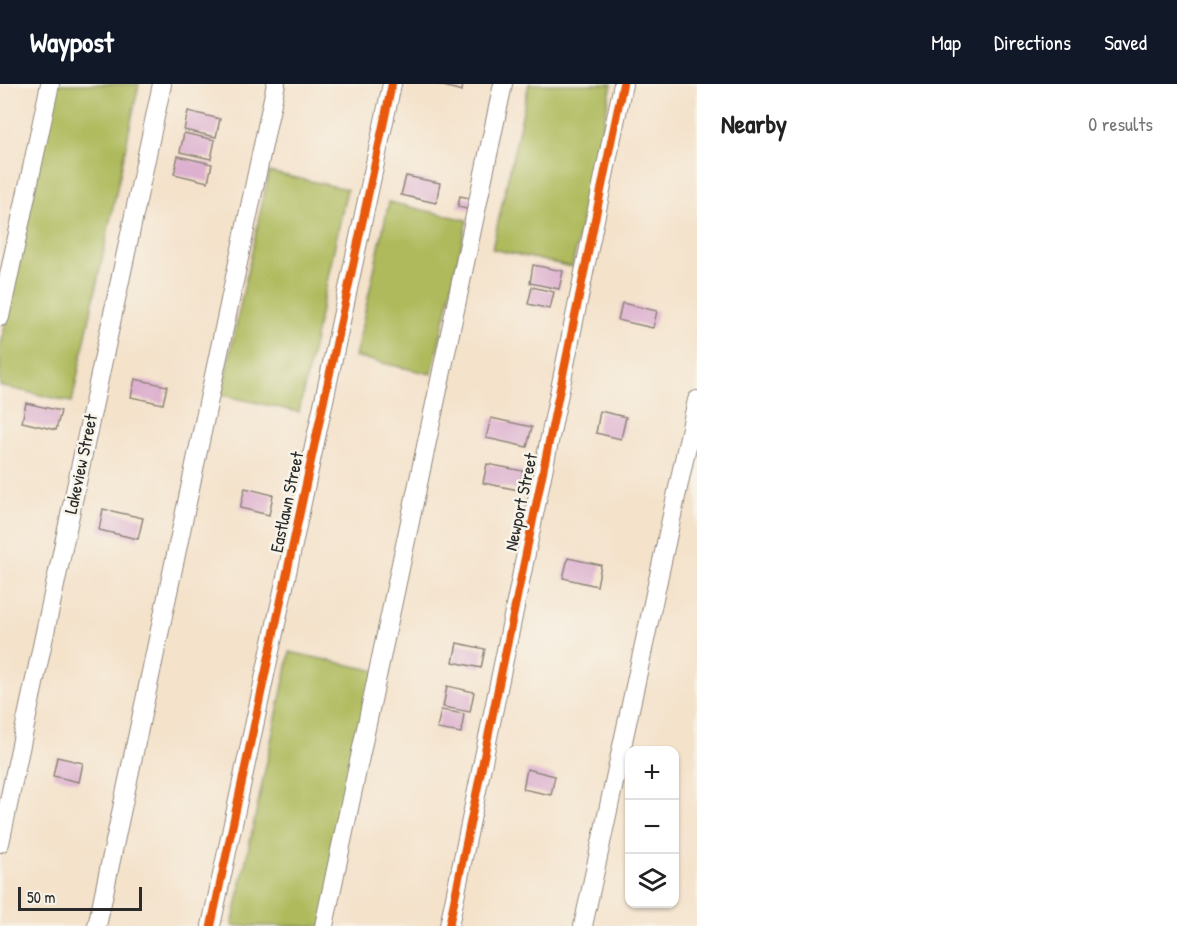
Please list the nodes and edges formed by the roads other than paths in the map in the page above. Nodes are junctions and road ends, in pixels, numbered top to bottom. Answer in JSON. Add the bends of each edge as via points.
{"nodes":[{"id":1,"x":50,"y":84,"type":"edge"},
{"id":2,"x":162,"y":84,"type":"edge"},
{"id":3,"x":276,"y":84,"type":"edge"},
{"id":4,"x":392,"y":84,"type":"edge"},
{"id":5,"x":503,"y":84,"type":"edge"},
{"id":6,"x":623,"y":84,"type":"edge"},
{"id":7,"x":0,"y":317,"type":"edge"},
{"id":8,"x":697,"y":400,"type":"edge"},
{"id":9,"x":0,"y":843,"type":"edge"},
{"id":10,"x":97,"y":926,"type":"edge"},
{"id":11,"x":211,"y":926,"type":"edge"},
{"id":12,"x":324,"y":926,"type":"edge"},
{"id":13,"x":449,"y":926,"type":"edge"},
{"id":14,"x":583,"y":926,"type":"edge"}],
"edges":[{"from":1,"to":7,"type":"street"},
{"from":2,"to":9,"type":"street","name":"Lakeview Street"},
{"from":3,"to":10,"type":"street"},
{"from":4,"to":11,"type":"street","name":"Eastlawn Street"},
{"from":5,"to":12,"type":"street"},
{"from":6,"to":13,"type":"street","name":"Newport Street"},
{"from":8,"to":14,"type":"street"}]}
